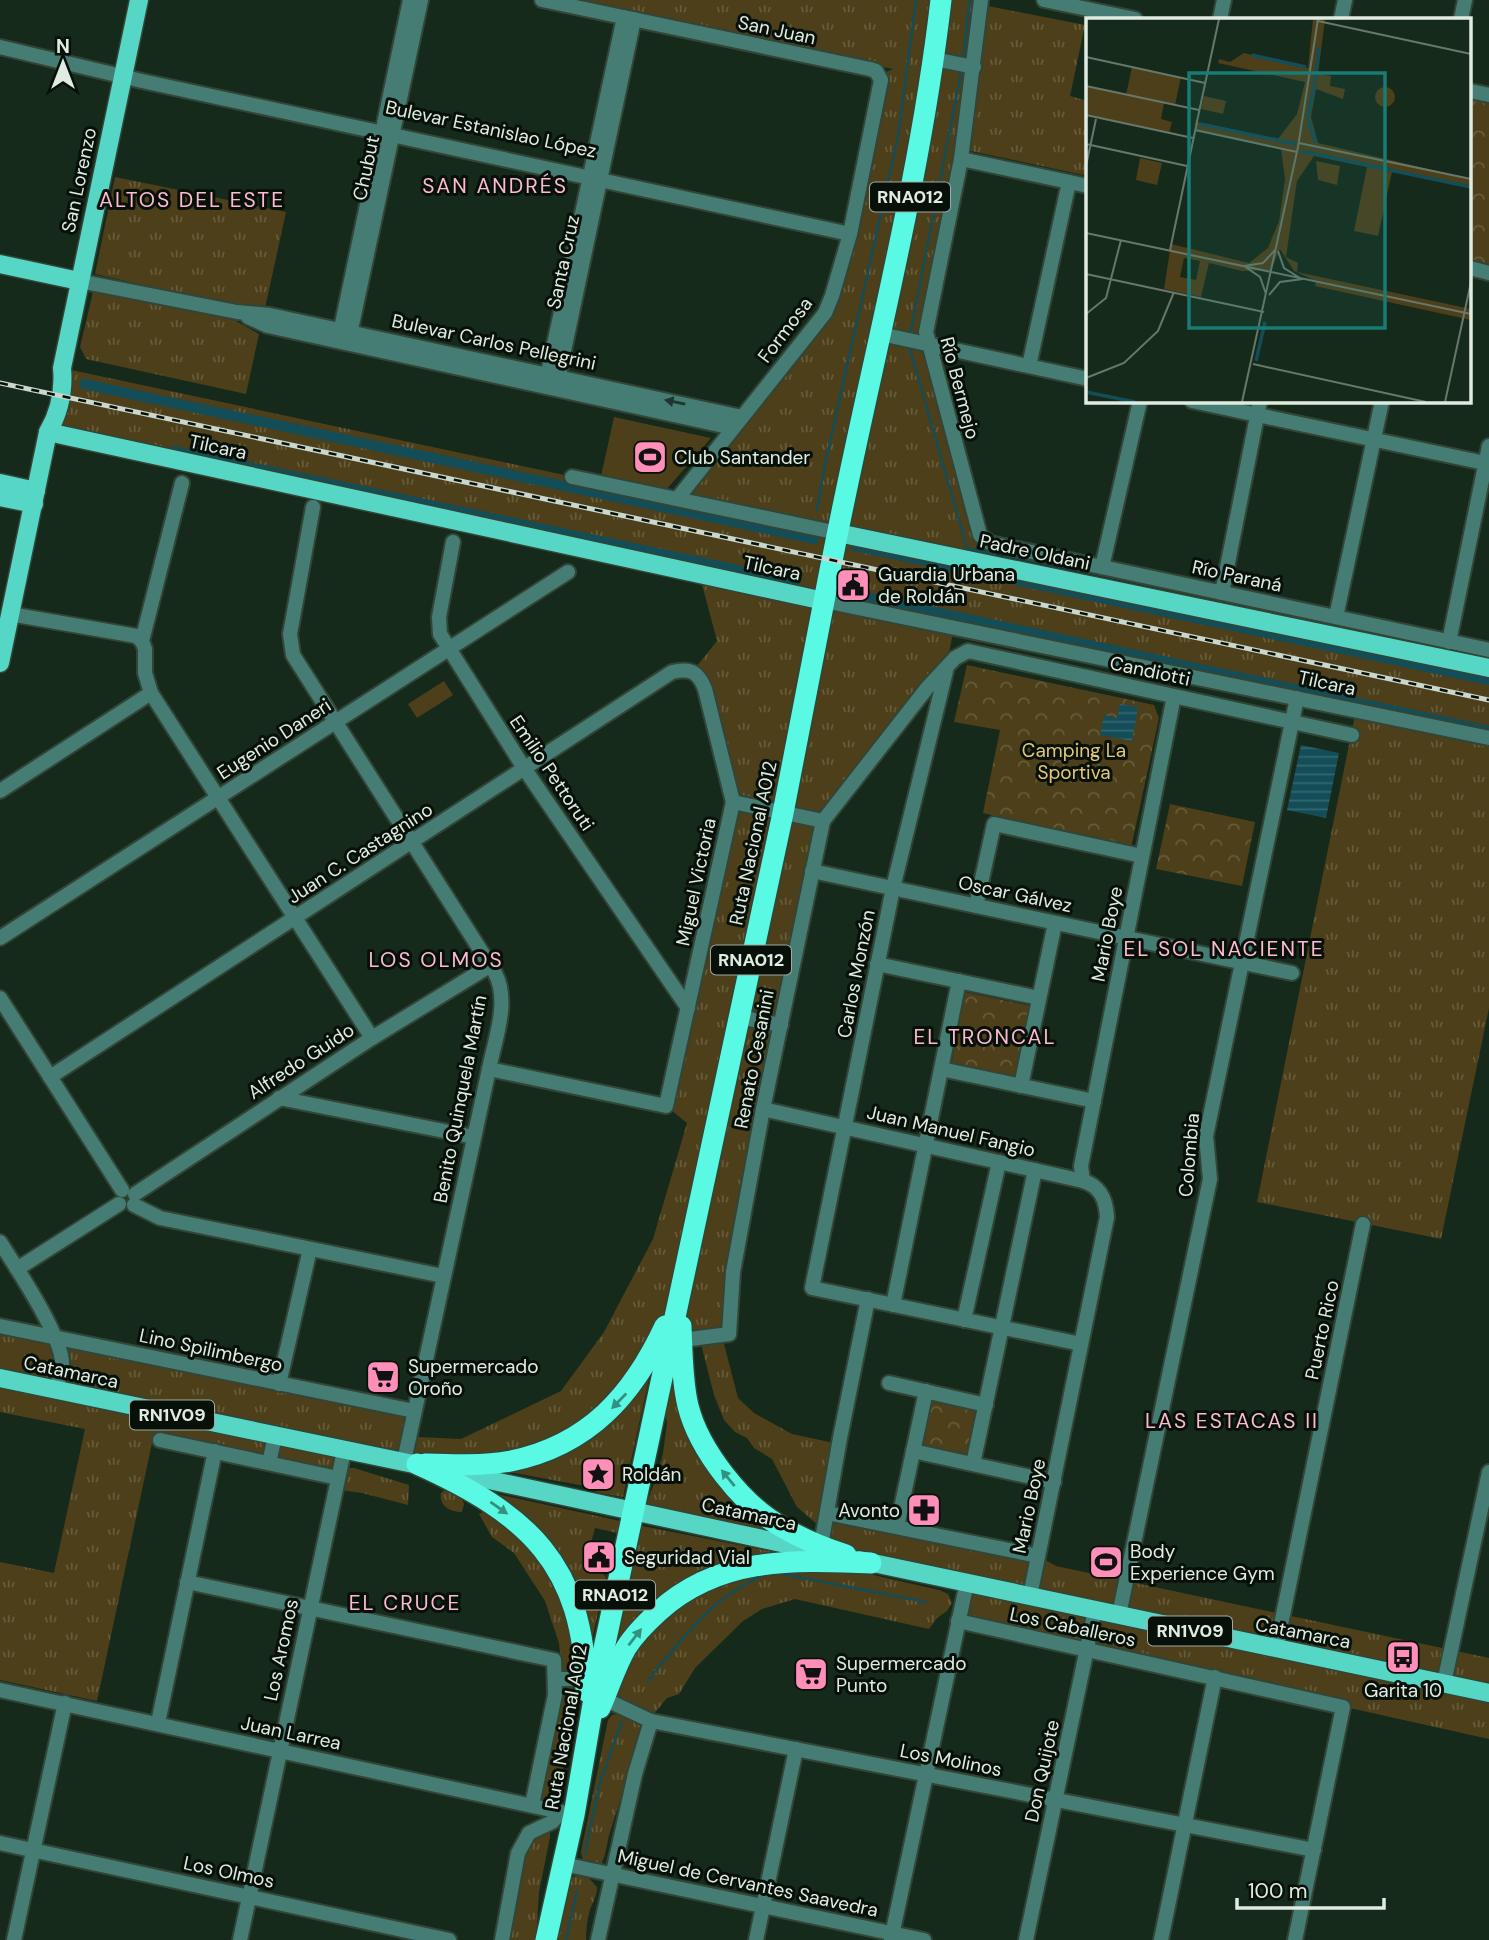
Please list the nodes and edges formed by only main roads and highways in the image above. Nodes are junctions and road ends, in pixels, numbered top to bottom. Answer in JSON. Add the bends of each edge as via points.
{"nodes":[{"id":1,"x":139,"y":0,"type":"edge"},
{"id":2,"x":941,"y":0,"type":"edge"},
{"id":3,"x":0,"y":264,"type":"edge"},
{"id":4,"x":79,"y":281,"type":"junction"},
{"id":5,"x":48,"y":432,"type":"junction"},
{"id":6,"x":0,"y":483,"type":"edge"},
{"id":7,"x":0,"y":497,"type":"edge"},
{"id":8,"x":35,"y":498,"type":"junction"},
{"id":9,"x":838,"y":533,"type":"junction"},
{"id":10,"x":824,"y":601,"type":"junction"},
{"id":11,"x":8,"y":606,"type":"edge"},
{"id":12,"x":0,"y":663,"type":"edge"},
{"id":13,"x":1489,"y":668,"type":"edge"},
{"id":14,"x":669,"y":1342,"type":"junction"},
{"id":15,"x":0,"y":1378,"type":"edge"},
{"id":16,"x":410,"y":1463,"type":"junction"},
{"id":17,"x":634,"y":1510,"type":"junction"},
{"id":18,"x":821,"y":1549,"type":"junction"},
{"id":19,"x":872,"y":1563,"type":"junction"},
{"id":20,"x":593,"y":1692,"type":"junction"},
{"id":21,"x":1489,"y":1693,"type":"edge"},
{"id":22,"x":546,"y":1940,"type":"edge"}],
"edges":[{"from":1,"to":4,"type":"main road","name":"San Lorenzo"},
{"from":2,"to":9,"type":"highway","name":"Ruta Nacional A012","number":"RNA012","via":[[918,157]]},
{"from":3,"to":4,"type":"main road","name":"Bulevar Carlos Pellegrini"},
{"from":4,"to":5,"type":"main road","name":"San Lorenzo","via":[[62,368],[54,381],[56,395],[46,416]]},
{"from":5,"to":8,"type":"main road","name":"San Lorenzo"},
{"from":5,"to":10,"type":"main road","name":"Tilcara"},
{"from":6,"to":8,"type":"main road"},
{"from":7,"to":8,"type":"main road"},
{"from":8,"to":11,"type":"main road","name":"San Lorenzo"},
{"from":9,"to":10,"type":"highway","name":"Ruta Nacional A012","number":"RNA012"},
{"from":9,"to":13,"type":"main road","name":"Padre Oldani"},
{"from":10,"to":14,"type":"highway","name":"Ruta Nacional A012","number":"RNA012"},
{"from":11,"to":12,"type":"main road","name":"San Lorenzo"},
{"from":14,"to":16,"type":"highway","one_way":true,"via":[[616,1405],[564,1442],[511,1461]]},
{"from":14,"to":17,"type":"highway","name":"Ruta Nacional A012","number":"RNA012"},
{"from":18,"to":14,"type":"highway","one_way":true,"via":[[779,1526],[727,1478],[696,1430]]},
{"from":15,"to":16,"type":"main road","name":"Catamarca","number":"RN1V09"},
{"from":16,"to":17,"type":"main road","name":"Catamarca","number":"RN1V09"},
{"from":16,"to":20,"type":"highway","one_way":true,"via":[[501,1508],[545,1551],[574,1605]]},
{"from":17,"to":18,"type":"main road","name":"Catamarca"},
{"from":17,"to":20,"type":"highway","name":"Ruta Nacional A012","number":"RNA012"},
{"from":18,"to":19,"type":"highway"},
{"from":20,"to":19,"type":"highway","one_way":true,"via":[[645,1624],[694,1584],[764,1564],[804,1560]]},
{"from":19,"to":21,"type":"main road","name":"Catamarca","number":"RN1V09"},
{"from":20,"to":22,"type":"highway","name":"Ruta Nacional A012","number":"RNA012"}]}
